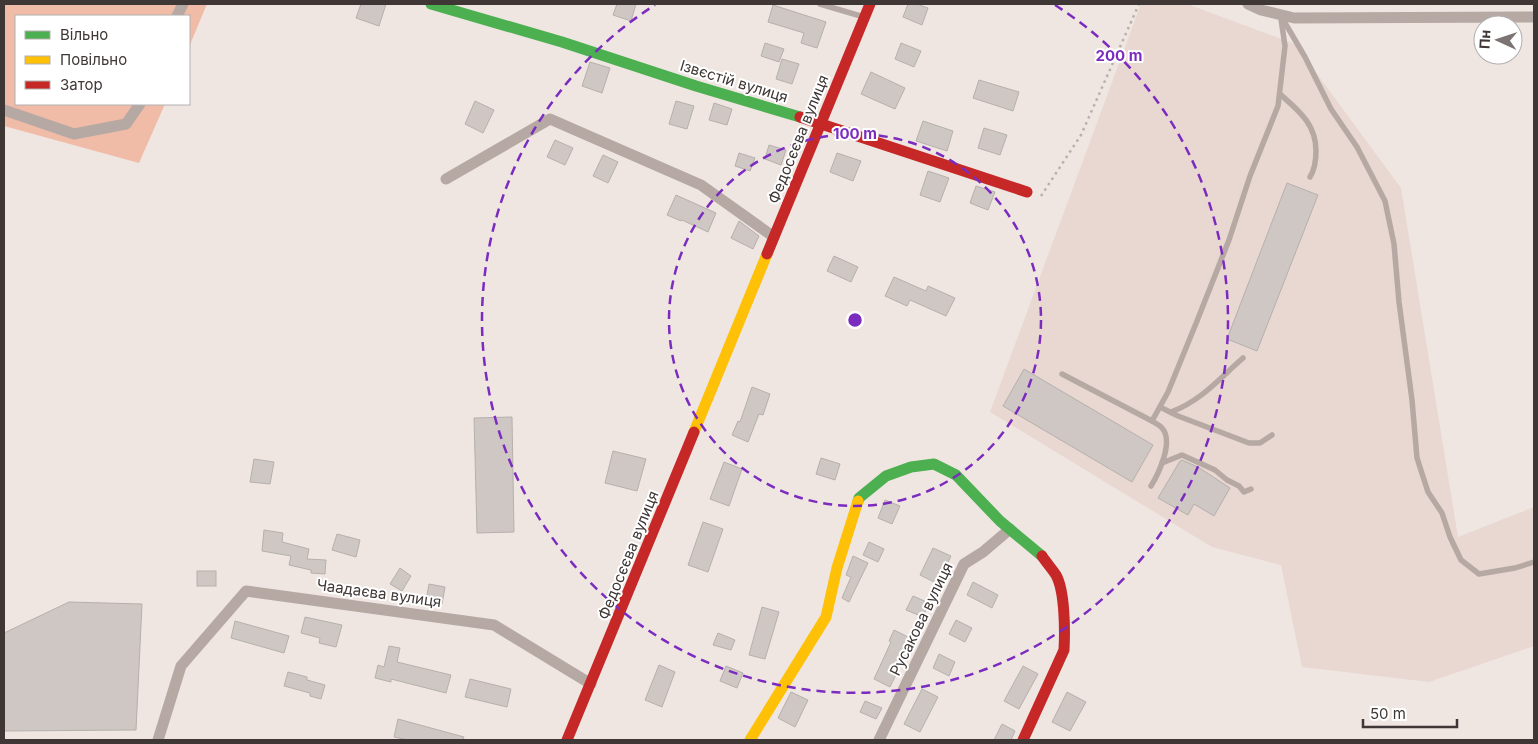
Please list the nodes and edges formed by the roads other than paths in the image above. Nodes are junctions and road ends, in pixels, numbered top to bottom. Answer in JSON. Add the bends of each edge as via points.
{"nodes":[{"id":1,"x":432,"y":4,"type":"edge"},
{"id":2,"x":820,"y":4,"type":"edge"},
{"id":3,"x":870,"y":4,"type":"edge"},
{"id":4,"x":1248,"y":4,"type":"edge"},
{"id":5,"x":1280,"y":15,"type":"junction"},
{"id":6,"x":864,"y":17,"type":"junction"},
{"id":7,"x":1534,"y":17,"type":"edge"},
{"id":8,"x":1280,"y":94,"type":"junction"},
{"id":9,"x":139,"y":105,"type":"edge"},
{"id":10,"x":4,"y":110,"type":"edge"},
{"id":11,"x":821,"y":123,"type":"junction"},
{"id":12,"x":1310,"y":177,"type":"dead end"},
{"id":13,"x":446,"y":179,"type":"dead end"},
{"id":14,"x":1027,"y":192,"type":"road end"},
{"id":15,"x":774,"y":237,"type":"junction"},
{"id":16,"x":1244,"y":358,"type":"dead end"},
{"id":17,"x":1062,"y":374,"type":"dead end"},
{"id":18,"x":1160,"y":407,"type":"junction"},
{"id":19,"x":1171,"y":412,"type":"junction"},
{"id":20,"x":1152,"y":421,"type":"junction"},
{"id":21,"x":1272,"y":435,"type":"dead end"},
{"id":22,"x":1162,"y":463,"type":"junction"},
{"id":23,"x":1152,"y":486,"type":"dead end"},
{"id":24,"x":1251,"y":489,"type":"dead end"},
{"id":25,"x":1010,"y":529,"type":"junction"},
{"id":26,"x":1534,"y":562,"type":"edge"},
{"id":27,"x":591,"y":684,"type":"junction"},
{"id":28,"x":158,"y":740,"type":"edge"},
{"id":29,"x":567,"y":740,"type":"edge"},
{"id":30,"x":750,"y":740,"type":"edge"},
{"id":31,"x":880,"y":740,"type":"edge"},
{"id":32,"x":1023,"y":740,"type":"edge"}],
"edges":[{"from":1,"to":11,"type":"street","name":"Ізвєстій вулиця"},
{"from":2,"to":6,"type":"lane"},
{"from":3,"to":6,"type":"street","name":"Федосєєва вулиця"},
{"from":4,"to":5,"type":"street"},
{"from":5,"to":7,"type":"street","via":[[1294,18]]},
{"from":5,"to":8,"type":"lane","via":[[1285,46]]},
{"from":5,"to":26,"type":"lane","via":[[1385,201],[1394,244],[1417,458],[1428,492],[1442,513],[1462,560],[1479,574]]},
{"from":6,"to":11,"type":"street","name":"Федосєєва вулиця"},
{"from":8,"to":12,"type":"lane","via":[[1304,116],[1316,138],[1315,169]]},
{"from":8,"to":18,"type":"lane","via":[[1229,240]]},
{"from":9,"to":10,"type":"street","via":[[126,124],[74,134]]},
{"from":11,"to":14,"type":"street","name":"Ізвєстій вулиця"},
{"from":11,"to":15,"type":"street","name":"Федосєєва вулиця"},
{"from":13,"to":15,"type":"street","via":[[550,119],[701,185]]},
{"from":15,"to":27,"type":"street","name":"Федосєєва вулиця"},
{"from":16,"to":19,"type":"lane","via":[[1187,406]]},
{"from":17,"to":20,"type":"lane"},
{"from":18,"to":19,"type":"lane"},
{"from":18,"to":20,"type":"lane"},
{"from":19,"to":21,"type":"lane","via":[[1249,443],[1260,443]]},
{"from":20,"to":22,"type":"lane","via":[[1163,428],[1166,437]]},
{"from":22,"to":23,"type":"lane"},
{"from":22,"to":24,"type":"lane","via":[[1182,455],[1215,470],[1244,492]]},
{"from":25,"to":30,"type":"street","via":[[956,475],[934,464],[911,467],[886,476],[859,498],[826,617]]},
{"from":25,"to":31,"type":"street","name":"Русакова вулиця","via":[[964,564]]},
{"from":25,"to":32,"type":"street","via":[[1041,555],[1057,577],[1065,635],[1064,650]]},
{"from":27,"to":28,"type":"street","name":"Чаадаєва вулиця","via":[[494,625],[246,591],[181,666]]},
{"from":27,"to":29,"type":"street","name":"Федосєєва вулиця"}]}
